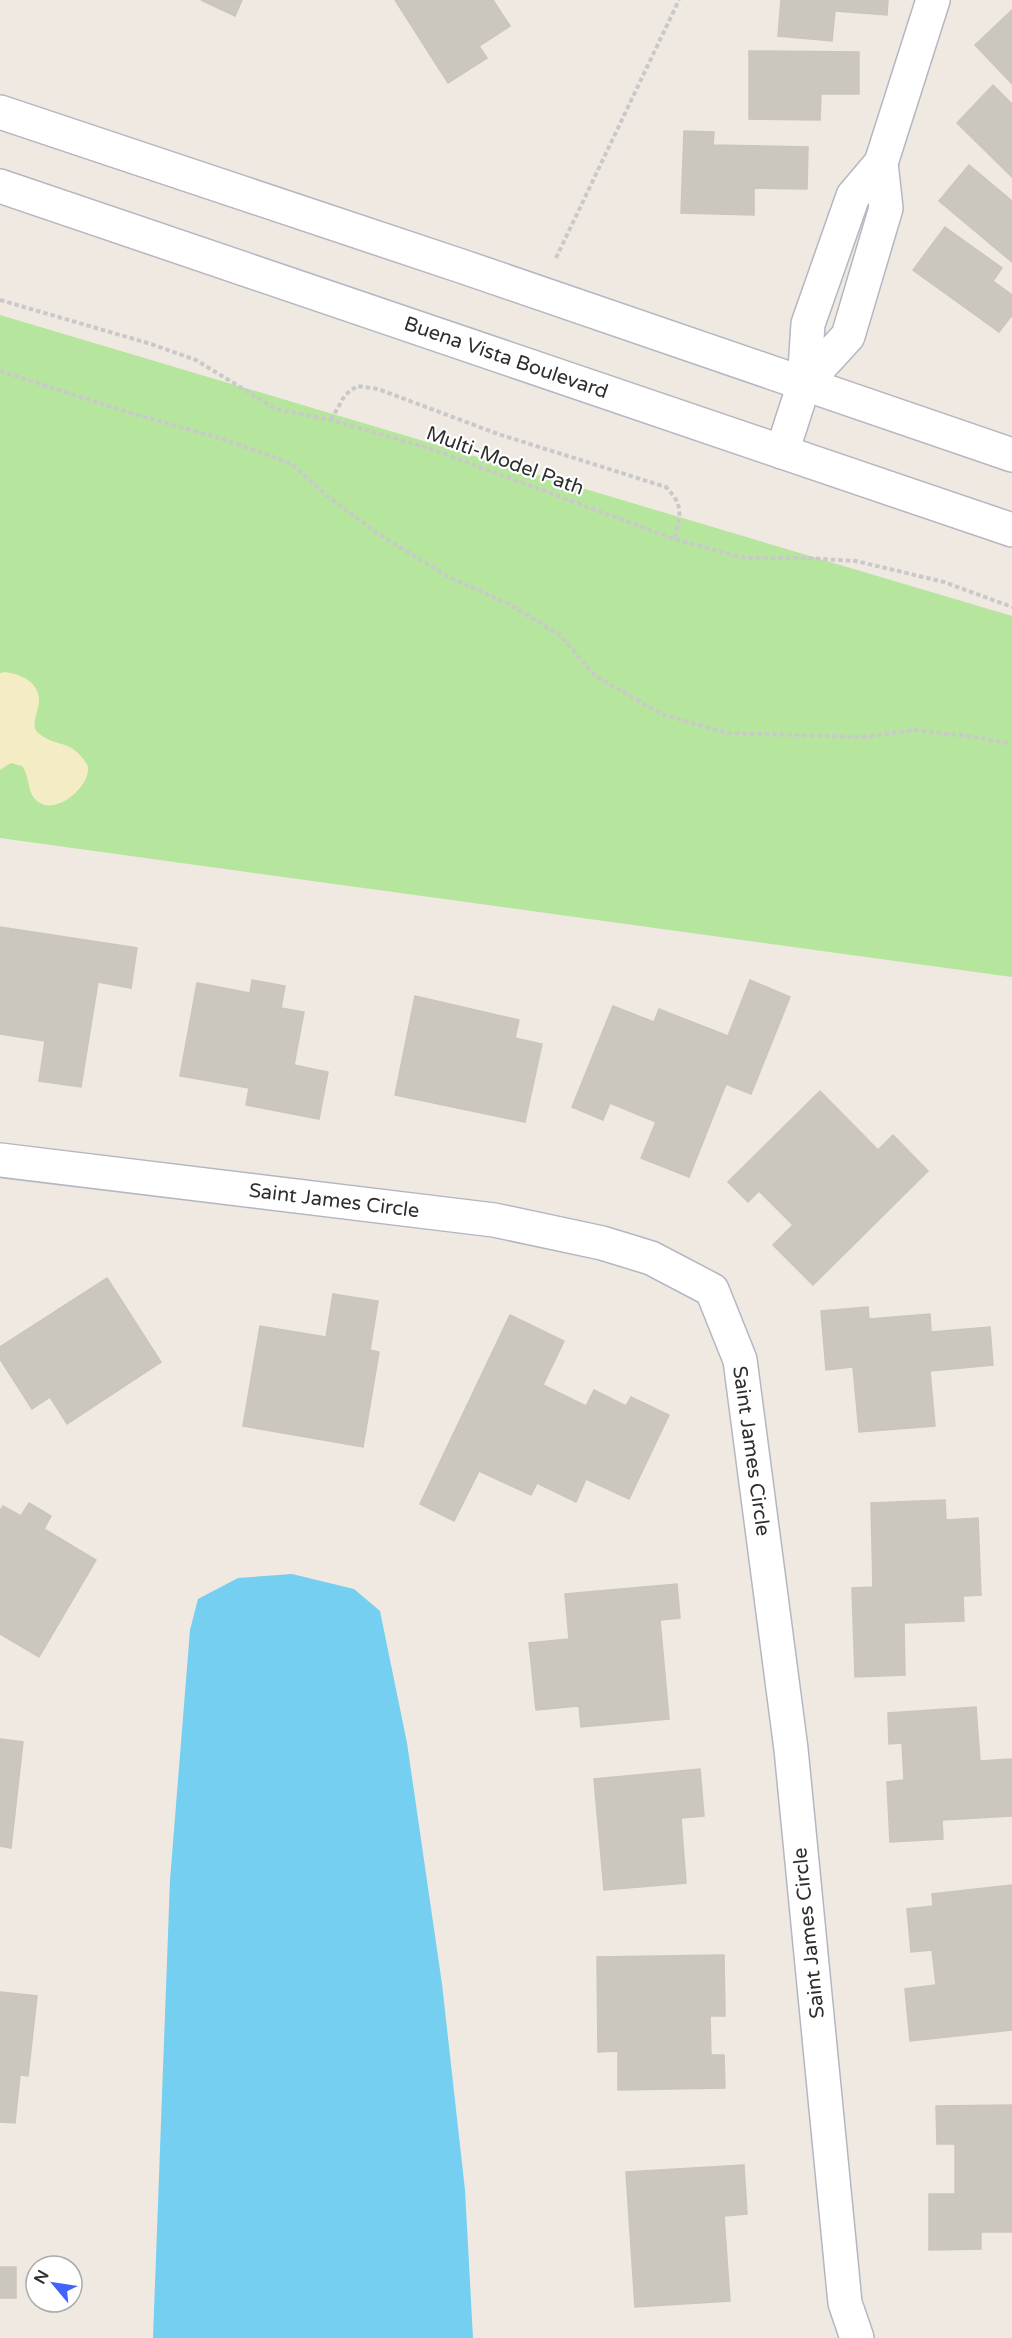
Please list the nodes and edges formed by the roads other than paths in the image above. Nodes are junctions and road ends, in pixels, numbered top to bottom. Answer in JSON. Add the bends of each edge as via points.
{"nodes":[{"id":1,"x":933,"y":0,"type":"edge"},
{"id":2,"x":0,"y":112,"type":"edge"},
{"id":3,"x":0,"y":186,"type":"edge"},
{"id":4,"x":804,"y":384,"type":"junction"},
{"id":5,"x":782,"y":452,"type":"junction"},
{"id":6,"x":1012,"y":455,"type":"edge"},
{"id":7,"x":1012,"y":530,"type":"edge"},
{"id":8,"x":0,"y":1160,"type":"edge"},
{"id":9,"x":858,"y":2338,"type":"edge"}],
"edges":[{"from":1,"to":4,"type":"main road","via":[[881,163],[853,196],[808,324]]},
{"from":2,"to":4,"type":"main road"},
{"from":3,"to":5,"type":"main road","name":"Buena Vista Boulevard"},
{"from":4,"to":5,"type":"main road"},
{"from":4,"to":6,"type":"main road"},
{"from":5,"to":7,"type":"main road","name":"Buena Vista Boulevard"},
{"from":8,"to":9,"type":"main road","name":"Saint James Circle","via":[[494,1220],[602,1243],[651,1258],[712,1290],[740,1360],[790,1749],[845,2302]]}]}
